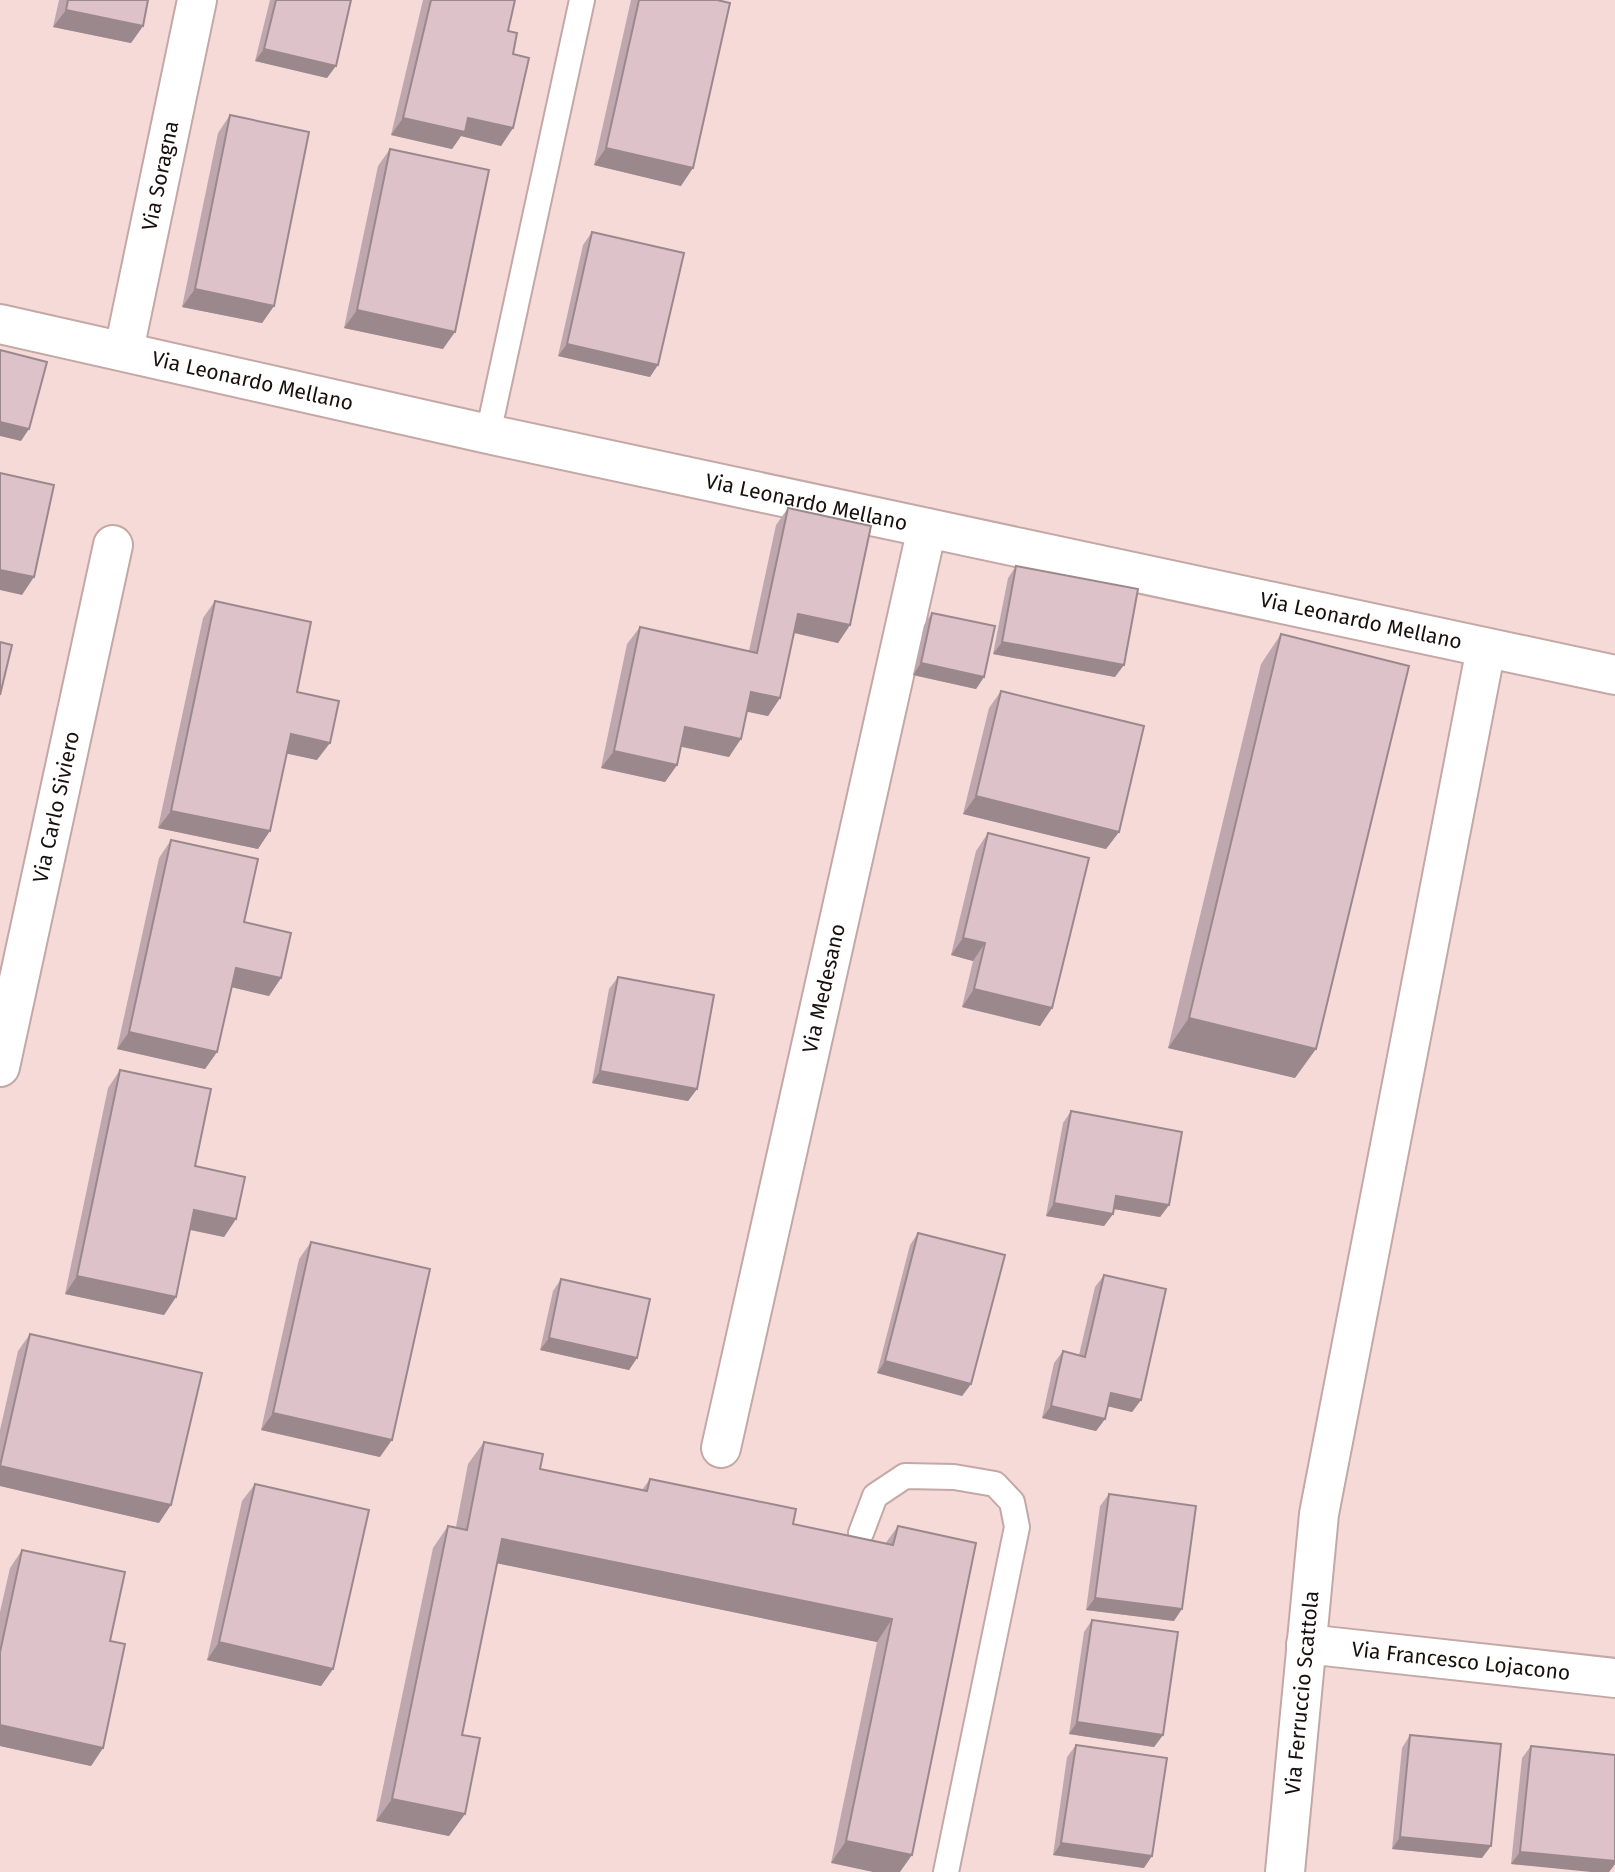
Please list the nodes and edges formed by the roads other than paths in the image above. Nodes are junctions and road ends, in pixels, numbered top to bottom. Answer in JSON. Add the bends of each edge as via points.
{"nodes":[{"id":1,"x":197,"y":0,"type":"edge"},
{"id":2,"x":582,"y":0,"type":"edge"},
{"id":3,"x":0,"y":324,"type":"edge"},
{"id":4,"x":124,"y":351,"type":"junction"},
{"id":5,"x":488,"y":434,"type":"junction"},
{"id":6,"x":927,"y":528,"type":"junction"},
{"id":7,"x":113,"y":545,"type":"dead end"},
{"id":8,"x":1486,"y":648,"type":"junction"},
{"id":9,"x":1615,"y":676,"type":"edge"},
{"id":10,"x":0,"y":1067,"type":"edge"},
{"id":11,"x":721,"y":1448,"type":"dead end"},
{"id":12,"x":861,"y":1533,"type":"dead end"},
{"id":13,"x":1306,"y":1644,"type":"junction"},
{"id":14,"x":1615,"y":1678,"type":"edge"},
{"id":15,"x":946,"y":1872,"type":"edge"},
{"id":16,"x":1285,"y":1872,"type":"edge"}],
"edges":[{"from":1,"to":4,"type":"street","name":"Via Soragna"},
{"from":2,"to":5,"type":"lane"},
{"from":3,"to":4,"type":"street","name":"Via Leonardo Mellano"},
{"from":4,"to":5,"type":"street","name":"Via Leonardo Mellano"},
{"from":5,"to":6,"type":"street","name":"Via Leonardo Mellano"},
{"from":6,"to":8,"type":"street","name":"Via Leonardo Mellano"},
{"from":6,"to":11,"type":"street","name":"Via Medesano"},
{"from":7,"to":10,"type":"street","name":"Via Carlo Siviero"},
{"from":8,"to":9,"type":"street","name":"Via Leonardo Mellano"},
{"from":8,"to":13,"type":"street","name":"Via Ferruccio Scattola","via":[[1319,1514]]},
{"from":12,"to":15,"type":"lane","via":[[875,1496],[905,1476],[954,1477],[995,1485],[1013,1502],[1017,1527]]},
{"from":13,"to":14,"type":"street","name":"Via Francesco Lojacono"},
{"from":13,"to":16,"type":"street","name":"Via Ferruccio Scattola"}]}
